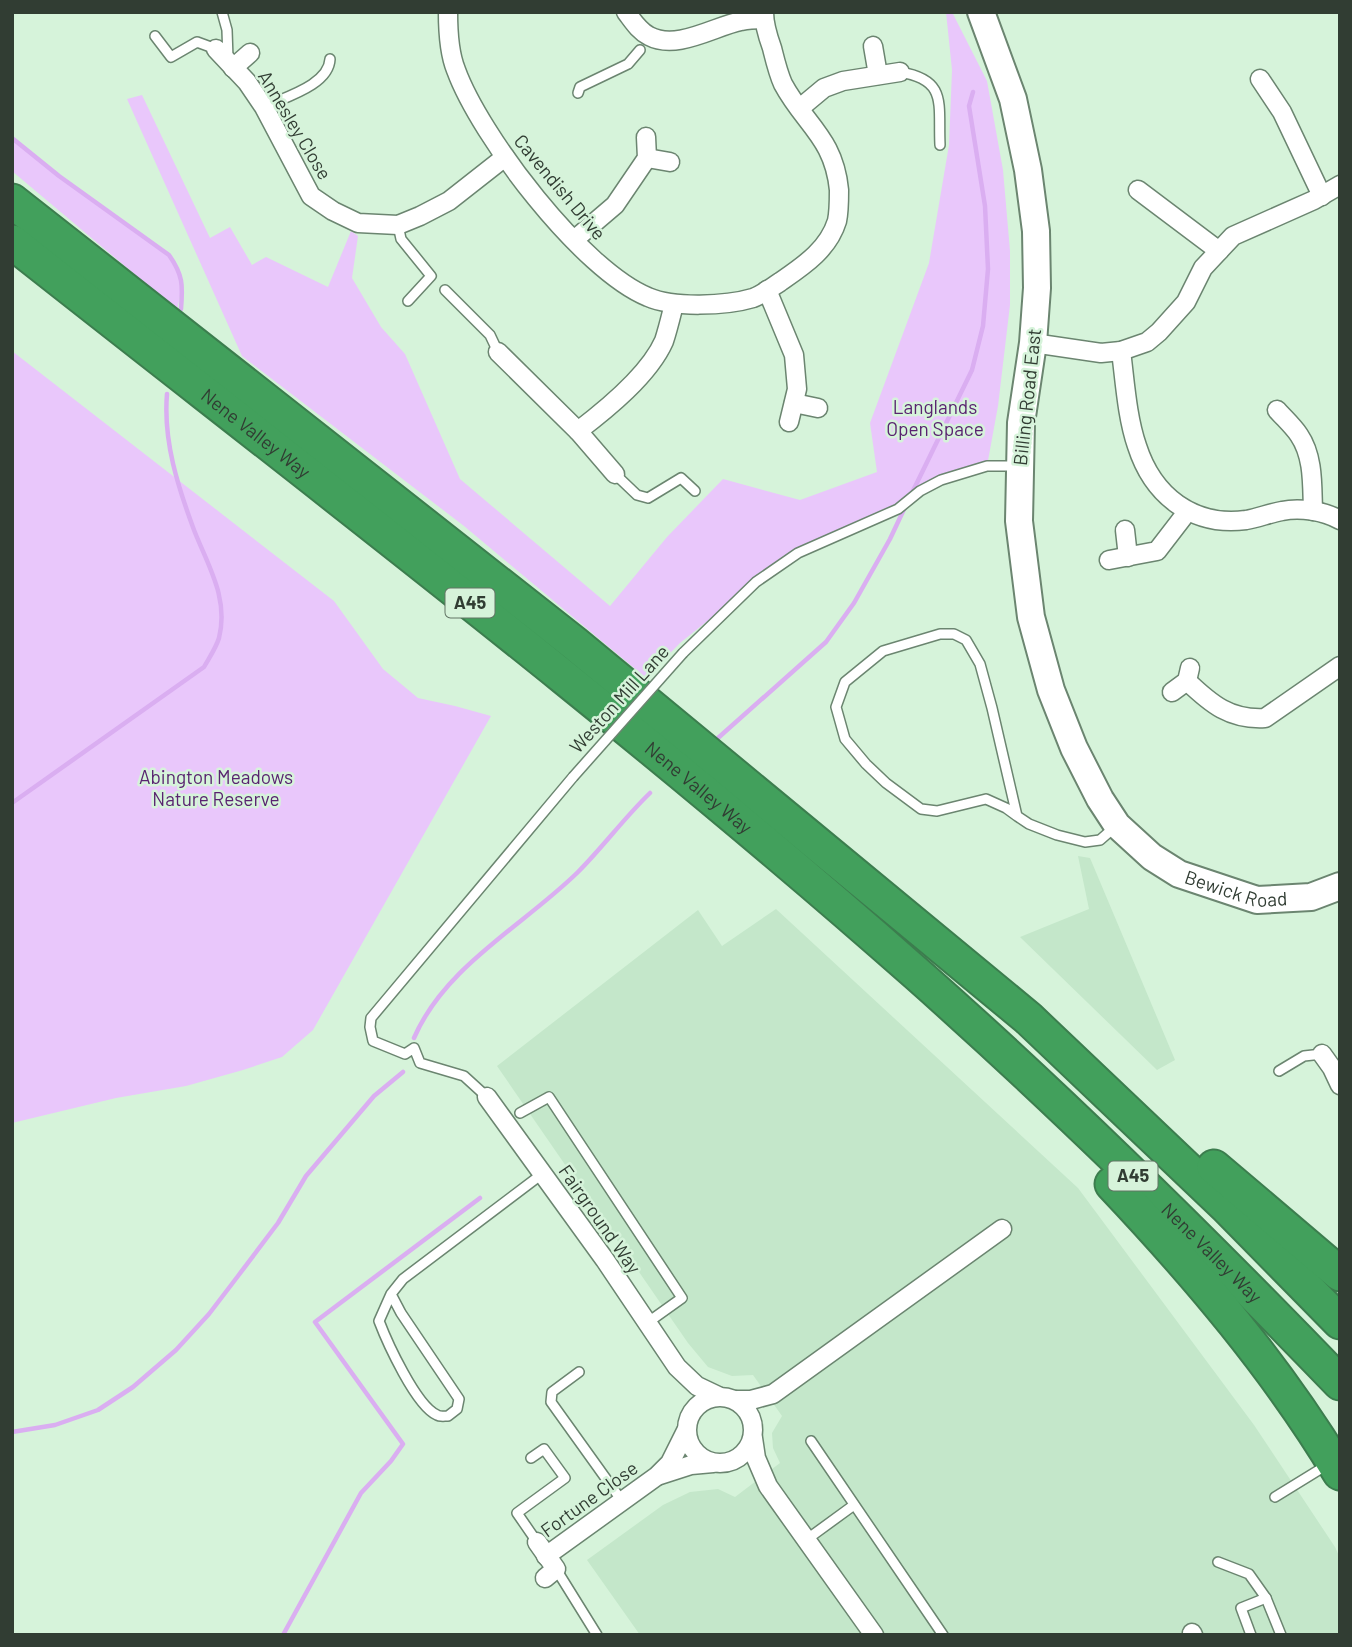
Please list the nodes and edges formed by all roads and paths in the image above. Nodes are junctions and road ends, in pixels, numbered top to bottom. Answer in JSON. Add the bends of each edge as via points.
{"nodes":[{"id":1,"x":222,"y":12,"type":"edge"},
{"id":2,"x":447,"y":12,"type":"edge"},
{"id":3,"x":626,"y":12,"type":"edge"},
{"id":4,"x":981,"y":12,"type":"edge"},
{"id":5,"x":764,"y":16,"type":"edge"},
{"id":6,"x":155,"y":36,"type":"dead end"},
{"id":7,"x":645,"y":43,"type":"junction"},
{"id":8,"x":873,"y":46,"type":"dead end"},
{"id":9,"x":250,"y":53,"type":"dead end"},
{"id":10,"x":330,"y":59,"type":"dead end"},
{"id":11,"x":226,"y":60,"type":"junction"},
{"id":12,"x":900,"y":72,"type":"joint"},
{"id":13,"x":878,"y":75,"type":"junction"},
{"id":14,"x":1260,"y":79,"type":"dead end"},
{"id":15,"x":578,"y":93,"type":"dead end"},
{"id":16,"x":264,"y":107,"type":"junction"},
{"id":17,"x":800,"y":108,"type":"junction"},
{"id":18,"x":646,"y":137,"type":"dead end"},
{"id":19,"x":940,"y":145,"type":"dead end"},
{"id":20,"x":505,"y":157,"type":"junction"},
{"id":21,"x":647,"y":158,"type":"junction"},
{"id":22,"x":670,"y":162,"type":"dead end"},
{"id":23,"x":1340,"y":186,"type":"edge"},
{"id":24,"x":1138,"y":190,"type":"dead end"},
{"id":25,"x":1322,"y":196,"type":"junction"},
{"id":26,"x":12,"y":201,"type":"edge"},
{"id":27,"x":398,"y":225,"type":"junction"},
{"id":28,"x":574,"y":240,"type":"junction"},
{"id":29,"x":12,"y":242,"type":"edge"},
{"id":30,"x":1219,"y":251,"type":"junction"},
{"id":31,"x":445,"y":290,"type":"dead end"},
{"id":32,"x":767,"y":290,"type":"junction"},
{"id":33,"x":408,"y":301,"type":"dead end"},
{"id":34,"x":674,"y":304,"type":"junction"},
{"id":35,"x":1033,"y":343,"type":"junction"},
{"id":36,"x":1121,"y":351,"type":"junction"},
{"id":37,"x":510,"y":357,"type":"joint"},
{"id":38,"x":794,"y":403,"type":"junction"},
{"id":39,"x":818,"y":408,"type":"dead end"},
{"id":40,"x":1277,"y":410,"type":"dead end"},
{"id":41,"x":789,"y":422,"type":"dead end"},
{"id":42,"x":578,"y":431,"type":"junction"},
{"id":43,"x":1020,"y":466,"type":"junction"},
{"id":44,"x":615,"y":474,"type":"joint"},
{"id":45,"x":695,"y":491,"type":"dead end"},
{"id":46,"x":1313,"y":511,"type":"junction"},
{"id":47,"x":1187,"y":512,"type":"junction"},
{"id":48,"x":1340,"y":520,"type":"edge"},
{"id":49,"x":1125,"y":530,"type":"dead end"},
{"id":50,"x":1128,"y":557,"type":"junction"},
{"id":51,"x":1109,"y":560,"type":"dead end"},
{"id":52,"x":1340,"y":666,"type":"edge"},
{"id":53,"x":1172,"y":692,"type":"dead end"},
{"id":54,"x":1017,"y":816,"type":"junction"},
{"id":55,"x":1117,"y":825,"type":"junction"},
{"id":56,"x":1138,"y":847,"type":"joint"},
{"id":57,"x":1340,"y":886,"type":"edge"},
{"id":58,"x":919,"y":975,"type":"junction"},
{"id":59,"x":1028,"y":1018,"type":"junction"},
{"id":60,"x":1331,"y":1061,"type":"edge"},
{"id":61,"x":1279,"y":1070,"type":"dead end"},
{"id":62,"x":1340,"y":1086,"type":"edge"},
{"id":63,"x":487,"y":1097,"type":"joint"},
{"id":64,"x":520,"y":1113,"type":"dead end"},
{"id":65,"x":542,"y":1174,"type":"junction"},
{"id":66,"x":1002,"y":1229,"type":"dead end"},
{"id":67,"x":1340,"y":1274,"type":"edge"},
{"id":68,"x":391,"y":1294,"type":"junction"},
{"id":69,"x":1340,"y":1322,"type":"edge"},
{"id":70,"x":647,"y":1323,"type":"junction"},
{"id":71,"x":677,"y":1367,"type":"junction"},
{"id":72,"x":579,"y":1372,"type":"dead end"},
{"id":73,"x":1340,"y":1383,"type":"edge"},
{"id":74,"x":772,"y":1394,"type":"junction"},
{"id":75,"x":718,"y":1396,"type":"junction"},
{"id":76,"x":737,"y":1400,"type":"junction"},
{"id":77,"x":692,"y":1412,"type":"junction"},
{"id":78,"x":687,"y":1431,"type":"junction"},
{"id":79,"x":753,"y":1433,"type":"junction"},
{"id":80,"x":811,"y":1441,"type":"dead end"},
{"id":81,"x":531,"y":1458,"type":"dead end"},
{"id":82,"x":719,"y":1463,"type":"junction"},
{"id":83,"x":1336,"y":1467,"type":"edge"},
{"id":84,"x":657,"y":1476,"type":"junction"},
{"id":85,"x":768,"y":1486,"type":"junction"},
{"id":86,"x":1275,"y":1497,"type":"dead end"},
{"id":87,"x":622,"y":1501,"type":"junction"},
{"id":88,"x":854,"y":1505,"type":"junction"},
{"id":89,"x":806,"y":1539,"type":"junction"},
{"id":90,"x":546,"y":1561,"type":"junction"},
{"id":91,"x":1218,"y":1562,"type":"dead end"},
{"id":92,"x":1266,"y":1598,"type":"junction"},
{"id":93,"x":597,"y":1635,"type":"edge"},
{"id":94,"x":874,"y":1635,"type":"edge"},
{"id":95,"x":943,"y":1635,"type":"edge"},
{"id":96,"x":1251,"y":1635,"type":"edge"},
{"id":97,"x":1282,"y":1635,"type":"edge"}],
"edges":[{"from":1,"to":11,"type":"lane"},
{"from":2,"to":20,"type":"street","name":"Cavendish Drive","via":[[455,69]]},
{"from":3,"to":7,"type":"street"},
{"from":4,"to":35,"type":"street","name":"Billing Road East","via":[[1013,99],[1028,170],[1036,231]]},
{"from":5,"to":7,"type":"street","via":[[677,40]]},
{"from":5,"to":17,"type":"street","name":"Cavendish Drive","via":[[782,82]]},
{"from":6,"to":11,"type":"lane","via":[[171,57],[197,42]]},
{"from":7,"to":15,"type":"lane","via":[[628,64],[580,87]]},
{"from":8,"to":13,"type":"street"},
{"from":9,"to":11,"type":"street","name":"Annesley Close"},
{"from":10,"to":16,"type":"lane","via":[[330,68],[320,80]]},
{"from":11,"to":16,"type":"street","name":"Annesley Close"},
{"from":12,"to":13,"type":"street"},
{"from":12,"to":19,"type":"lane","via":[[930,81],[937,96]]},
{"from":13,"to":17,"type":"street","via":[[824,89]]},
{"from":14,"to":25,"type":"street","via":[[1282,112]]},
{"from":16,"to":27,"type":"street","name":"Annesley Close","via":[[311,196],[358,223]]},
{"from":17,"to":32,"type":"street","name":"Cavendish Drive","via":[[836,166],[837,220],[826,244],[806,264]]},
{"from":18,"to":21,"type":"street"},
{"from":20,"to":27,"type":"street","name":"Annesley Close","via":[[449,201]]},
{"from":20,"to":28,"type":"street","name":"Cavendish Drive"},
{"from":21,"to":22,"type":"street"},
{"from":21,"to":28,"type":"street","via":[[615,205]]},
{"from":23,"to":25,"type":"street"},
{"from":24,"to":30,"type":"street"},
{"from":25,"to":30,"type":"street","via":[[1233,236]]},
{"from":26,"to":59,"type":"highway","name":"Nene Valley Way","number":"A45","via":[[574,643]]},
{"from":27,"to":33,"type":"lane","via":[[401,239],[430,276]]},
{"from":28,"to":34,"type":"street","name":"Cavendish Drive","via":[[628,286],[648,298]]},
{"from":29,"to":58,"type":"highway","name":"Nene Valley Way","number":"A45","via":[[688,778]]},
{"from":30,"to":36,"type":"street","via":[[1203,268],[1186,302],[1159,332],[1147,342]]},
{"from":31,"to":37,"type":"lane"},
{"from":32,"to":34,"type":"street","name":"Cavendish Drive","via":[[753,298],[721,303]]},
{"from":32,"to":38,"type":"street","via":[[794,355]]},
{"from":34,"to":42,"type":"street","via":[[664,341],[652,362],[608,408]]},
{"from":35,"to":36,"type":"street","via":[[1101,353]]},
{"from":35,"to":43,"type":"street","name":"Billing Road East","via":[[1022,411]]},
{"from":36,"to":47,"type":"street","via":[[1136,446],[1149,474],[1166,496]]},
{"from":37,"to":42,"type":"street"},
{"from":38,"to":39,"type":"street"},
{"from":38,"to":41,"type":"street"},
{"from":40,"to":46,"type":"street","via":[[1300,436],[1311,465]]},
{"from":42,"to":44,"type":"street"},
{"from":43,"to":55,"type":"street","name":"Billing Road East","via":[[1019,521],[1031,617],[1051,690],[1074,748]]},
{"from":43,"to":63,"type":"lane","name":"Weston Mill Lane","bridge":true,"via":[[987,466],[941,480],[898,509],[798,553],[756,582],[683,653],[573,777],[371,1018],[373,1041],[405,1054],[414,1048],[420,1063],[464,1076]]},
{"from":44,"to":45,"type":"lane","via":[[637,495],[648,498],[681,478]]},
{"from":46,"to":47,"type":"street","via":[[1285,510],[1222,521]]},
{"from":46,"to":48,"type":"street"},
{"from":47,"to":50,"type":"street","via":[[1157,551]]},
{"from":49,"to":50,"type":"street"},
{"from":50,"to":51,"type":"street"},
{"from":52,"to":53,"type":"street","via":[[1265,718],[1233,715],[1205,698],[1189,674]]},
{"from":54,"to":54,"type":"lane","via":[[986,799],[937,811],[921,809],[886,783],[845,739],[836,707],[845,682],[883,651],[940,634],[966,640],[980,664]]},
{"from":54,"to":55,"type":"lane","via":[[1057,835],[1086,842],[1100,840]]},
{"from":55,"to":56,"type":"street","name":"Billing Road East"},
{"from":56,"to":57,"type":"street","name":"Bewick Road","via":[[1179,874],[1256,900],[1311,897]]},
{"from":58,"to":73,"type":"highway","name":"Nene Valley Way","number":"A45","via":[[1179,1220]]},
{"from":58,"to":83,"type":"highway","via":[[1231,1318]]},
{"from":59,"to":67,"type":"highway","via":[[1086,1058]]},
{"from":59,"to":69,"type":"highway","name":"Nene Valley Way","number":"A45","via":[[1226,1206]]},
{"from":60,"to":61,"type":"lane","via":[[1304,1056]]},
{"from":60,"to":62,"type":"street"},
{"from":63,"to":65,"type":"street","name":"Fairground Way"},
{"from":64,"to":70,"type":"lane","via":[[550,1097],[682,1298]]},
{"from":65,"to":68,"type":"lane","via":[[418,1266]]},
{"from":65,"to":70,"type":"street","name":"Fairground Way"},
{"from":66,"to":74,"type":"street"},
{"from":68,"to":68,"type":"lane","via":[[459,1399],[457,1409],[448,1416],[437,1415],[426,1406],[394,1358],[379,1321]]},
{"from":70,"to":71,"type":"street","name":"Fairground Way"},
{"from":71,"to":75,"type":"street"},
{"from":71,"to":77,"type":"street"},
{"from":72,"to":87,"type":"lane","via":[[552,1392],[551,1402]]},
{"from":74,"to":76,"type":"street"},
{"from":74,"to":79,"type":"street"},
{"from":75,"to":76,"type":"street"},
{"from":75,"to":77,"type":"street","via":[[706,1399]]},
{"from":76,"to":79,"type":"street","via":[[751,1415]]},
{"from":77,"to":78,"type":"street"},
{"from":78,"to":82,"type":"street","via":[[695,1452]]},
{"from":78,"to":84,"type":"street","via":[[670,1463]]},
{"from":79,"to":82,"type":"street","via":[[736,1460]]},
{"from":79,"to":85,"type":"street","via":[[756,1458]]},
{"from":80,"to":88,"type":"lane"},
{"from":81,"to":90,"type":"lane","via":[[544,1449],[565,1478],[517,1513]]},
{"from":82,"to":84,"type":"street","via":[[682,1466]]},
{"from":82,"to":85,"type":"street","via":[[747,1469]]},
{"from":83,"to":86,"type":"lane"},
{"from":84,"to":87,"type":"street","name":"Fortune Close"},
{"from":85,"to":89,"type":"street"},
{"from":87,"to":90,"type":"street","name":"Fortune Close"},
{"from":88,"to":89,"type":"lane"},
{"from":88,"to":95,"type":"lane"},
{"from":89,"to":94,"type":"street"},
{"from":90,"to":93,"type":"lane"},
{"from":91,"to":92,"type":"lane","via":[[1249,1574]]},
{"from":92,"to":96,"type":"lane","via":[[1241,1608]]},
{"from":92,"to":97,"type":"lane"}]}
